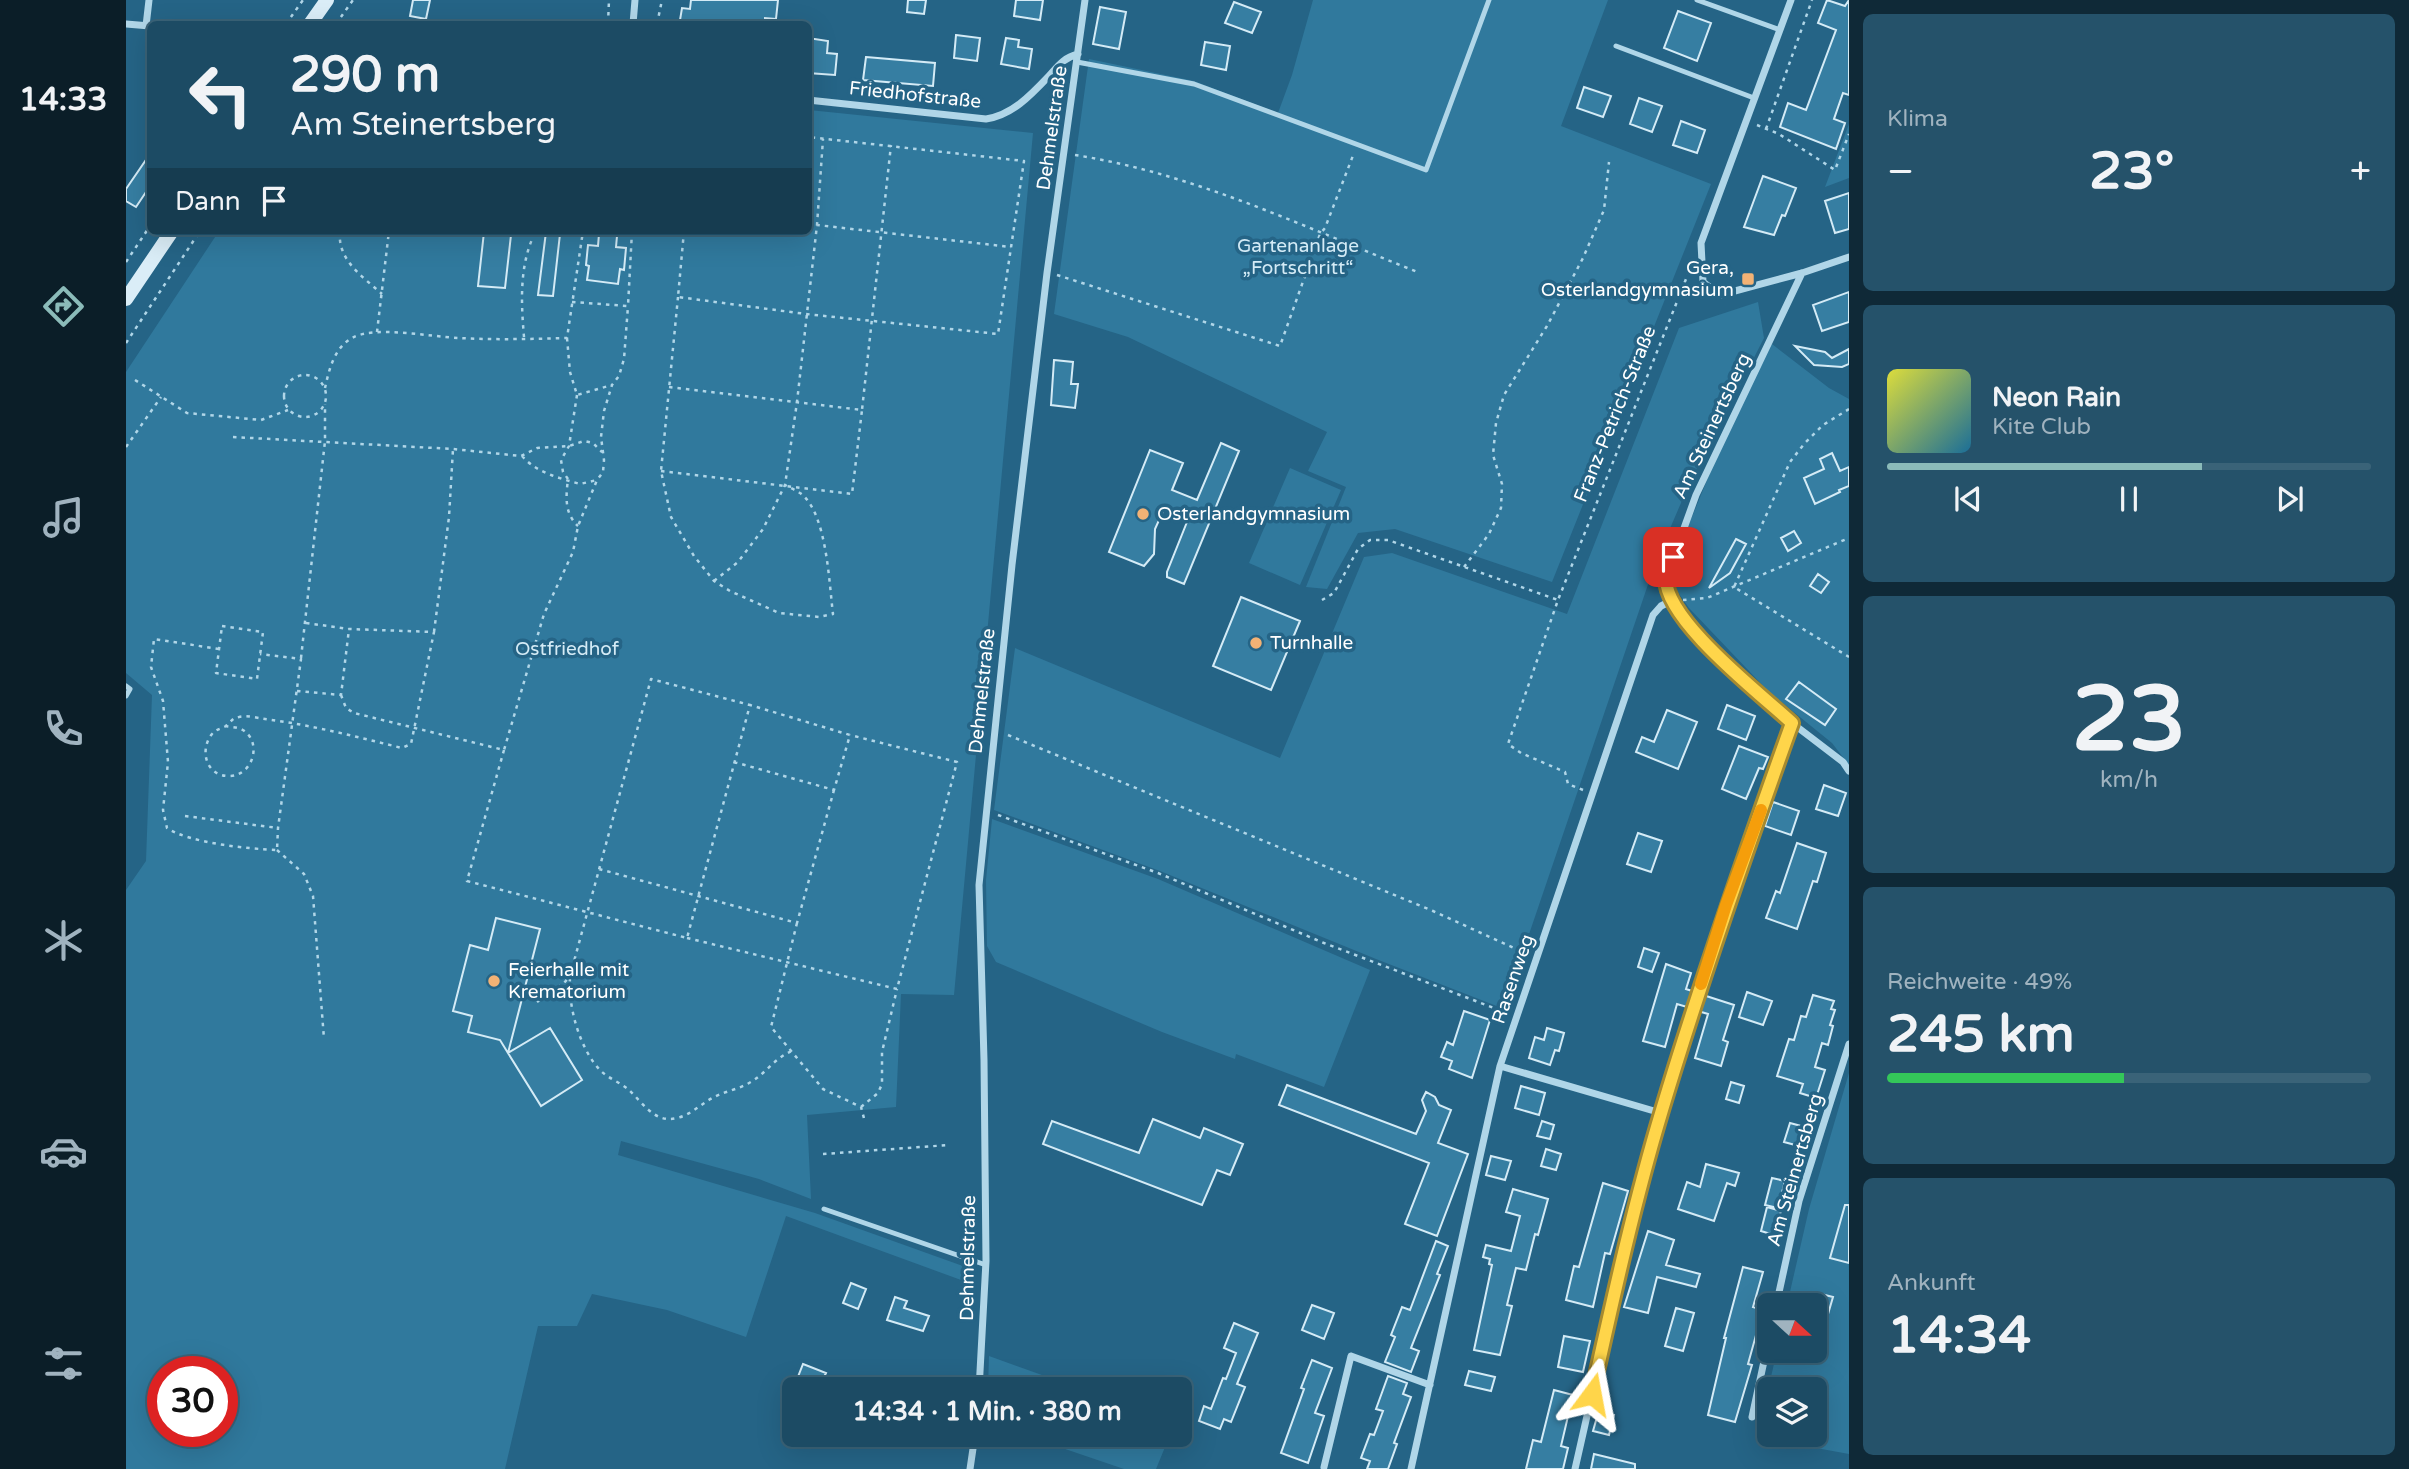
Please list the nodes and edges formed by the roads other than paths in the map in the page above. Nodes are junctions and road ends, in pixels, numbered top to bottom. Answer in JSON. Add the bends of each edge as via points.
{"nodes":[{"id":1,"x":149,"y":0,"type":"edge"},
{"id":2,"x":635,"y":0,"type":"edge"},
{"id":3,"x":1085,"y":0,"type":"edge"},
{"id":4,"x":1489,"y":0,"type":"edge"},
{"id":5,"x":1697,"y":0,"type":"edge"},
{"id":6,"x":1791,"y":0,"type":"edge"},
{"id":7,"x":323,"y":6,"type":"edge"},
{"id":8,"x":148,"y":21,"type":"edge"},
{"id":9,"x":312,"y":21,"type":"edge"},
{"id":10,"x":633,"y":21,"type":"edge"},
{"id":11,"x":126,"y":24,"type":"edge"},
{"id":12,"x":147,"y":26,"type":"edge"},
{"id":13,"x":1780,"y":30,"type":"junction"},
{"id":14,"x":1616,"y":46,"type":"dead end"},
{"id":15,"x":1077,"y":58,"type":"junction"},
{"id":16,"x":1754,"y":98,"type":"junction"},
{"id":17,"x":812,"y":100,"type":"edge"},
{"id":18,"x":169,"y":235,"type":"edge"},
{"id":19,"x":1849,"y":257,"type":"edge"},
{"id":20,"x":1801,"y":273,"type":"junction"},
{"id":21,"x":126,"y":299,"type":"edge"},
{"id":22,"x":1671,"y":601,"type":"junction"},
{"id":23,"x":126,"y":687,"type":"edge"},
{"id":24,"x":126,"y":696,"type":"edge"},
{"id":25,"x":1792,"y":723,"type":"junction"},
{"id":26,"x":1849,"y":771,"type":"edge"},
{"id":27,"x":1849,"y":1044,"type":"edge"},
{"id":28,"x":1500,"y":1066,"type":"junction"},
{"id":29,"x":1661,"y":1113,"type":"junction"},
{"id":30,"x":824,"y":1209,"type":"dead end"},
{"id":31,"x":986,"y":1265,"type":"junction"},
{"id":32,"x":1779,"y":1293,"type":"edge"},
{"id":33,"x":1764,"y":1363,"type":"edge"},
{"id":34,"x":980,"y":1377,"type":"edge"},
{"id":35,"x":1430,"y":1385,"type":"junction"},
{"id":36,"x":1752,"y":1417,"type":"dead end"},
{"id":37,"x":973,"y":1447,"type":"edge"},
{"id":38,"x":1324,"y":1466,"type":"dead end"},
{"id":39,"x":970,"y":1469,"type":"edge"},
{"id":40,"x":1411,"y":1469,"type":"edge"},
{"id":41,"x":1575,"y":1469,"type":"edge"}],
"edges":[{"from":1,"to":8,"type":"street"},
{"from":2,"to":10,"type":"street"},
{"from":3,"to":15,"type":"street","name":"Dehmelstraße"},
{"from":4,"to":15,"type":"lane","via":[[1426,170],[1194,85]]},
{"from":5,"to":13,"type":"lane"},
{"from":6,"to":13,"type":"street"},
{"from":7,"to":9,"type":"main road"},
{"from":11,"to":12,"type":"street"},
{"from":13,"to":16,"type":"street"},
{"from":14,"to":16,"type":"lane"},
{"from":15,"to":17,"type":"street","name":"Friedhofstraße","via":[[1062,60],[1001,117]]},
{"from":15,"to":31,"type":"street","name":"Dehmelstraße","via":[[1047,273],[979,885]]},
{"from":16,"to":20,"type":"street","via":[[1701,243],[1703,282],[1720,295]]},
{"from":18,"to":21,"type":"main road"},
{"from":19,"to":20,"type":"street"},
{"from":20,"to":22,"type":"street","name":"Am Steinertsberg","via":[[1696,495],[1666,578]]},
{"from":22,"to":25,"type":"street","via":[[1690,630]]},
{"from":22,"to":28,"type":"street","name":"Rasenweg","via":[[1653,615]]},
{"from":23,"to":24,"type":"lane","via":[[130,689]]},
{"from":25,"to":26,"type":"street"},
{"from":25,"to":29,"type":"street","via":[[1726,905]]},
{"from":27,"to":32,"type":"street","name":"Am Steinertsberg","via":[[1799,1200]]},
{"from":28,"to":29,"type":"street"},
{"from":28,"to":35,"type":"street","name":"Rasenweg"},
{"from":29,"to":41,"type":"street"},
{"from":30,"to":31,"type":"lane"},
{"from":31,"to":34,"type":"street","name":"Dehmelstraße"},
{"from":33,"to":36,"type":"street"},
{"from":35,"to":38,"type":"street","via":[[1351,1356]]},
{"from":35,"to":40,"type":"street","name":"Rasenweg"},
{"from":37,"to":39,"type":"street"}]}
